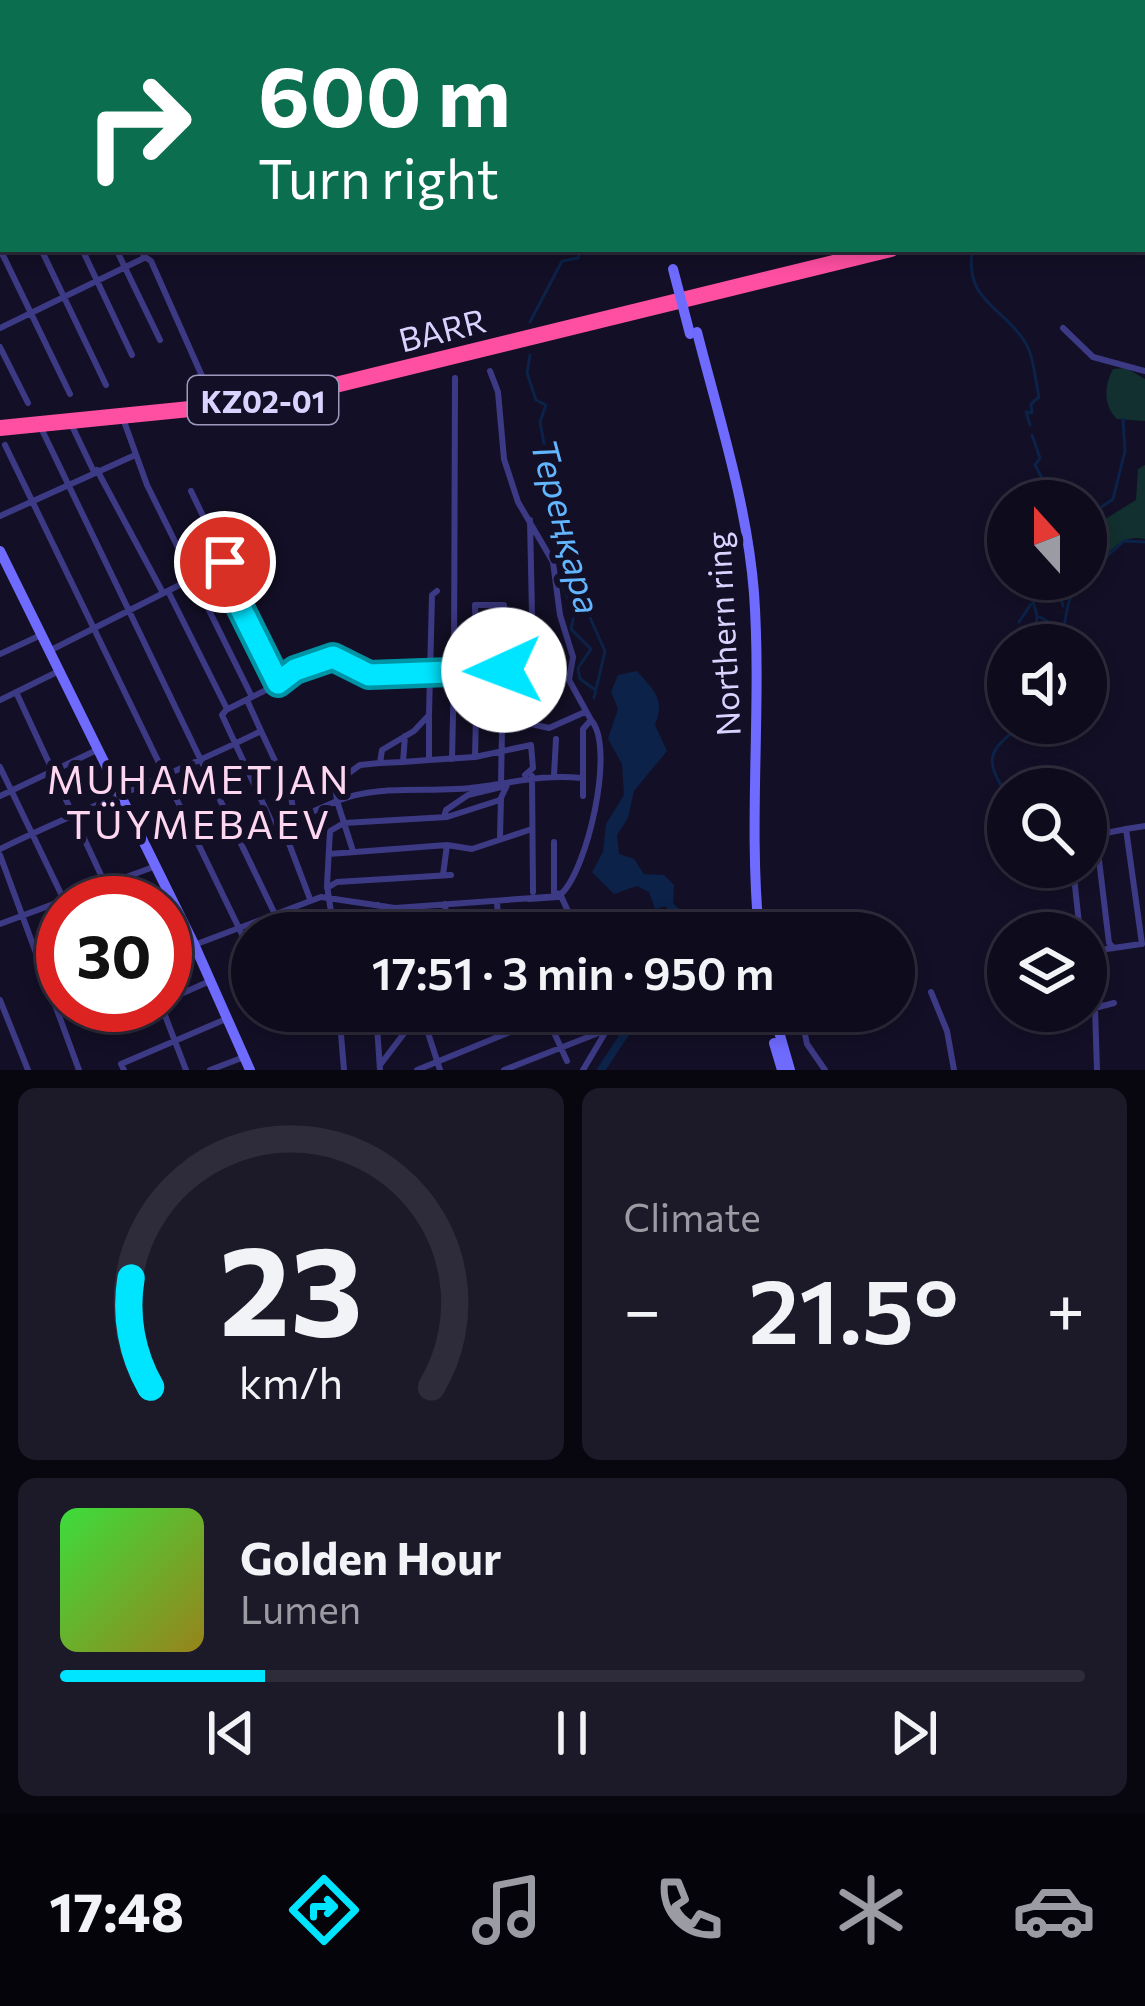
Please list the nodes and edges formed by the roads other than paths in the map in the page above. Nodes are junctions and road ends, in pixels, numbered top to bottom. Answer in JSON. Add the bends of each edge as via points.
{"nodes":[{"id":1,"x":1,"y":252,"type":"edge"},
{"id":2,"x":42,"y":252,"type":"edge"},
{"id":3,"x":84,"y":252,"type":"edge"},
{"id":4,"x":117,"y":252,"type":"edge"},
{"id":5,"x":855,"y":252,"type":"edge"},
{"id":6,"x":878,"y":252,"type":"edge"},
{"id":7,"x":144,"y":253,"type":"edge"},
{"id":8,"x":125,"y":268,"type":"junction"},
{"id":9,"x":676,"y":268,"type":"dead end"},
{"id":10,"x":98,"y":281,"type":"junction"},
{"id":11,"x":64,"y":297,"type":"junction"},
{"id":12,"x":31,"y":313,"type":"junction"},
{"id":13,"x":0,"y":328,"type":"edge"},
{"id":14,"x":1063,"y":328,"type":"dead end"},
{"id":15,"x":528,"y":335,"type":"junction"},
{"id":16,"x":160,"y":340,"type":"dead end"},
{"id":17,"x":0,"y":347,"type":"edge"},
{"id":18,"x":132,"y":355,"type":"dead end"},
{"id":19,"x":490,"y":371,"type":"dead end"},
{"id":20,"x":1145,"y":371,"type":"edge"},
{"id":21,"x":202,"y":376,"type":"dead end"},
{"id":22,"x":455,"y":378,"type":"dead end"},
{"id":23,"x":106,"y":385,"type":"dead end"},
{"id":24,"x":70,"y":394,"type":"dead end"},
{"id":25,"x":28,"y":403,"type":"dead end"},
{"id":26,"x":125,"y":424,"type":"dead end"},
{"id":27,"x":73,"y":428,"type":"dead end"},
{"id":28,"x":2,"y":431,"type":"edge"},
{"id":29,"x":43,"y":432,"type":"dead end"},
{"id":30,"x":134,"y":455,"type":"junction"},
{"id":31,"x":96,"y":471,"type":"junction"},
{"id":32,"x":69,"y":483,"type":"junction"},
{"id":33,"x":191,"y":491,"type":"dead end"},
{"id":34,"x":32,"y":500,"type":"junction"},
{"id":35,"x":0,"y":516,"type":"edge"},
{"id":36,"x":530,"y":520,"type":"junction"},
{"id":37,"x":0,"y":551,"type":"edge"},
{"id":38,"x":219,"y":565,"type":"junction"},
{"id":39,"x":3,"y":566,"type":"edge"},
{"id":40,"x":194,"y":577,"type":"junction"},
{"id":41,"x":437,"y":591,"type":"dead end"},
{"id":42,"x":165,"y":592,"type":"junction"},
{"id":43,"x":130,"y":610,"type":"junction"},
{"id":44,"x":94,"y":627,"type":"junction"},
{"id":45,"x":41,"y":634,"type":"junction"},
{"id":46,"x":49,"y":651,"type":"junction"},
{"id":47,"x":0,"y":654,"type":"edge"},
{"id":48,"x":504,"y":670,"type":"junction"},
{"id":49,"x":59,"y":671,"type":"junction"},
{"id":50,"x":477,"y":671,"type":"junction"},
{"id":51,"x":454,"y":672,"type":"junction"},
{"id":52,"x":430,"y":673,"type":"junction"},
{"id":53,"x":278,"y":683,"type":"junction"},
{"id":54,"x":16,"y":692,"type":"junction"},
{"id":55,"x":555,"y":694,"type":"dead end"},
{"id":56,"x":249,"y":698,"type":"junction"},
{"id":57,"x":0,"y":700,"type":"edge"},
{"id":58,"x":501,"y":704,"type":"junction"},
{"id":59,"x":227,"y":709,"type":"junction"},
{"id":60,"x":585,"y":712,"type":"junction"},
{"id":61,"x":429,"y":715,"type":"junction"},
{"id":62,"x":591,"y":720,"type":"junction"},
{"id":63,"x":502,"y":729,"type":"junction"},
{"id":64,"x":261,"y":731,"type":"junction"},
{"id":65,"x":405,"y":736,"type":"junction"},
{"id":66,"x":556,"y":739,"type":"dead end"},
{"id":67,"x":236,"y":744,"type":"junction"},
{"id":68,"x":99,"y":749,"type":"junction"},
{"id":69,"x":501,"y":754,"type":"junction"},
{"id":70,"x":475,"y":757,"type":"junction"},
{"id":71,"x":452,"y":759,"type":"junction"},
{"id":72,"x":203,"y":760,"type":"junction"},
{"id":73,"x":429,"y":760,"type":"junction"},
{"id":74,"x":403,"y":762,"type":"junction"},
{"id":75,"x":380,"y":763,"type":"junction"},
{"id":76,"x":0,"y":767,"type":"edge"},
{"id":77,"x":53,"y":770,"type":"junction"},
{"id":78,"x":166,"y":775,"type":"junction"},
{"id":79,"x":554,"y":775,"type":"junction"},
{"id":80,"x":532,"y":776,"type":"junction"},
{"id":81,"x":582,"y":778,"type":"junction"},
{"id":82,"x":515,"y":779,"type":"junction"},
{"id":83,"x":501,"y":784,"type":"junction"},
{"id":84,"x":11,"y":791,"type":"junction"},
{"id":85,"x":120,"y":792,"type":"junction"},
{"id":86,"x":0,"y":796,"type":"edge"},
{"id":87,"x":583,"y":796,"type":"dead end"},
{"id":88,"x":500,"y":800,"type":"junction"},
{"id":89,"x":337,"y":801,"type":"junction"},
{"id":90,"x":73,"y":812,"type":"junction"},
{"id":91,"x":294,"y":817,"type":"junction"},
{"id":92,"x":444,"y":817,"type":"junction"},
{"id":93,"x":344,"y":824,"type":"junction"},
{"id":94,"x":282,"y":825,"type":"junction"},
{"id":95,"x":1145,"y":826,"type":"edge"},
{"id":96,"x":532,"y":829,"type":"junction"},
{"id":97,"x":1126,"y":829,"type":"junction"},
{"id":98,"x":1107,"y":831,"type":"edge"},
{"id":99,"x":31,"y":834,"type":"junction"},
{"id":100,"x":500,"y":837,"type":"junction"},
{"id":101,"x":554,"y":842,"type":"dead end"},
{"id":102,"x":447,"y":845,"type":"junction"},
{"id":103,"x":353,"y":851,"type":"junction"},
{"id":104,"x":0,"y":852,"type":"edge"},
{"id":105,"x":328,"y":854,"type":"junction"},
{"id":106,"x":156,"y":866,"type":"junction"},
{"id":107,"x":52,"y":876,"type":"edge"},
{"id":108,"x":101,"y":876,"type":"edge"},
{"id":109,"x":129,"y":876,"type":"edge"},
{"id":110,"x":327,"y":888,"type":"junction"},
{"id":111,"x":1104,"y":888,"type":"edge"},
{"id":112,"x":533,"y":894,"type":"junction"},
{"id":113,"x":558,"y":894,"type":"junction"},
{"id":114,"x":310,"y":899,"type":"junction"},
{"id":115,"x":524,"y":899,"type":"junction"},
{"id":116,"x":332,"y":901,"type":"junction"},
{"id":117,"x":497,"y":902,"type":"junction"},
{"id":118,"x":379,"y":904,"type":"junction"},
{"id":119,"x":445,"y":904,"type":"junction"},
{"id":120,"x":412,"y":907,"type":"junction"},
{"id":121,"x":276,"y":910,"type":"junction"},
{"id":122,"x":36,"y":912,"type":"edge"},
{"id":123,"x":234,"y":912,"type":"edge"},
{"id":124,"x":271,"y":912,"type":"edge"},
{"id":125,"x":333,"y":912,"type":"edge"},
{"id":126,"x":384,"y":912,"type":"edge"},
{"id":127,"x":410,"y":912,"type":"edge"},
{"id":128,"x":446,"y":912,"type":"edge"},
{"id":129,"x":498,"y":912,"type":"edge"},
{"id":130,"x":568,"y":912,"type":"edge"},
{"id":131,"x":755,"y":912,"type":"edge"},
{"id":132,"x":24,"y":916,"type":"junction"},
{"id":133,"x":0,"y":925,"type":"edge"},
{"id":134,"x":231,"y":929,"type":"edge"},
{"id":135,"x":194,"y":944,"type":"junction"},
{"id":136,"x":1143,"y":944,"type":"edge"},
{"id":137,"x":1114,"y":948,"type":"junction"},
{"id":138,"x":36,"y":949,"type":"edge"},
{"id":139,"x":1107,"y":949,"type":"edge"},
{"id":140,"x":210,"y":981,"type":"junction"},
{"id":141,"x":192,"y":989,"type":"edge"},
{"id":142,"x":931,"y":992,"type":"dead end"},
{"id":143,"x":0,"y":1000,"type":"edge"},
{"id":144,"x":1114,"y":1003,"type":"dead end"},
{"id":145,"x":1107,"y":1004,"type":"edge"},
{"id":146,"x":226,"y":1018,"type":"junction"},
{"id":147,"x":62,"y":1032,"type":"edge"},
{"id":148,"x":172,"y":1032,"type":"edge"},
{"id":149,"x":341,"y":1032,"type":"edge"},
{"id":150,"x":377,"y":1032,"type":"edge"},
{"id":151,"x":406,"y":1032,"type":"edge"},
{"id":152,"x":429,"y":1032,"type":"edge"},
{"id":153,"x":514,"y":1032,"type":"edge"},
{"id":154,"x":554,"y":1032,"type":"edge"},
{"id":155,"x":600,"y":1032,"type":"edge"},
{"id":156,"x":605,"y":1032,"type":"edge"},
{"id":157,"x":776,"y":1032,"type":"edge"},
{"id":158,"x":804,"y":1032,"type":"edge"},
{"id":159,"x":1094,"y":1032,"type":"edge"},
{"id":160,"x":174,"y":1038,"type":"junction"},
{"id":161,"x":560,"y":1046,"type":"junction"},
{"id":162,"x":244,"y":1057,"type":"junction"},
{"id":163,"x":567,"y":1061,"type":"dead end"},
{"id":164,"x":438,"y":1067,"type":"edge"},
{"id":165,"x":380,"y":1068,"type":"edge"},
{"id":166,"x":423,"y":1069,"type":"edge"},
{"id":167,"x":28,"y":1070,"type":"edge"},
{"id":168,"x":79,"y":1070,"type":"edge"},
{"id":169,"x":124,"y":1070,"type":"edge"},
{"id":170,"x":186,"y":1070,"type":"edge"},
{"id":171,"x":210,"y":1070,"type":"edge"},
{"id":172,"x":250,"y":1070,"type":"edge"},
{"id":173,"x":344,"y":1070,"type":"edge"},
{"id":174,"x":505,"y":1070,"type":"edge"},
{"id":175,"x":583,"y":1070,"type":"edge"},
{"id":176,"x":786,"y":1070,"type":"edge"},
{"id":177,"x":825,"y":1070,"type":"edge"},
{"id":178,"x":954,"y":1070,"type":"edge"},
{"id":179,"x":1097,"y":1070,"type":"edge"}],
"edges":[{"from":1,"to":12,"type":"street"},
{"from":2,"to":11,"type":"street"},
{"from":3,"to":10,"type":"street"},
{"from":4,"to":8,"type":"street"},
{"from":5,"to":15,"type":"highway","name":"BARR","number":"KZ02-01"},
{"from":6,"to":15,"type":"highway","name":"BARR","number":"KZ02-01"},
{"from":7,"to":8,"type":"street"},
{"from":7,"to":21,"type":"street"},
{"from":8,"to":10,"type":"street"},
{"from":8,"to":16,"type":"street"},
{"from":9,"to":131,"type":"street","name":"Northern ring","bridge":true,"via":[[739,497],[754,592]]},
{"from":10,"to":11,"type":"street"},
{"from":10,"to":18,"type":"street"},
{"from":11,"to":12,"type":"street"},
{"from":11,"to":23,"type":"street"},
{"from":12,"to":13,"type":"street"},
{"from":12,"to":24,"type":"street"},
{"from":14,"to":20,"type":"street","via":[[1093,357]]},
{"from":15,"to":28,"type":"highway","name":"BARR","number":"KZ02-01","via":[[259,395]]},
{"from":17,"to":25,"type":"street"},
{"from":19,"to":36,"type":"street","via":[[504,459]]},
{"from":22,"to":51,"type":"street"},
{"from":26,"to":30,"type":"street"},
{"from":27,"to":31,"type":"street"},
{"from":28,"to":34,"type":"street"},
{"from":29,"to":32,"type":"street"},
{"from":30,"to":31,"type":"street"},
{"from":30,"to":40,"type":"street"},
{"from":31,"to":32,"type":"street"},
{"from":31,"to":42,"type":"street"},
{"from":32,"to":34,"type":"street"},
{"from":32,"to":43,"type":"street"},
{"from":33,"to":38,"type":"street","via":[[225,562]]},
{"from":34,"to":35,"type":"street"},
{"from":34,"to":44,"type":"street"},
{"from":36,"to":48,"type":"street","via":[[533,661]]},
{"from":36,"to":60,"type":"street","via":[[553,562],[573,657],[569,680]]},
{"from":37,"to":39,"type":"street"},
{"from":38,"to":40,"type":"street"},
{"from":38,"to":53,"type":"street"},
{"from":39,"to":45,"type":"street"},
{"from":40,"to":42,"type":"street"},
{"from":40,"to":56,"type":"street"},
{"from":41,"to":52,"type":"street"},
{"from":42,"to":43,"type":"street"},
{"from":42,"to":59,"type":"street"},
{"from":43,"to":44,"type":"street"},
{"from":43,"to":72,"type":"street"},
{"from":44,"to":46,"type":"street"},
{"from":44,"to":78,"type":"street"},
{"from":45,"to":46,"type":"street"},
{"from":45,"to":47,"type":"street"},
{"from":46,"to":49,"type":"street"},
{"from":48,"to":50,"type":"street"},
{"from":48,"to":50,"type":"street","via":[[503,605],[477,602]]},
{"from":48,"to":58,"type":"street"},
{"from":49,"to":54,"type":"street"},
{"from":49,"to":68,"type":"street"},
{"from":50,"to":51,"type":"street"},
{"from":50,"to":70,"type":"street"},
{"from":51,"to":52,"type":"street"},
{"from":51,"to":71,"type":"street"},
{"from":52,"to":53,"type":"street","via":[[369,675],[333,657]]},
{"from":52,"to":61,"type":"street"},
{"from":53,"to":56,"type":"street"},
{"from":54,"to":57,"type":"street"},
{"from":54,"to":77,"type":"street"},
{"from":55,"to":58,"type":"street","via":[[542,688]]},
{"from":56,"to":59,"type":"street"},
{"from":56,"to":64,"type":"street"},
{"from":58,"to":63,"type":"street"},
{"from":59,"to":67,"type":"street","via":[[222,715]]},
{"from":60,"to":62,"type":"street"},
{"from":60,"to":63,"type":"street","via":[[549,728]]},
{"from":61,"to":65,"type":"street"},
{"from":61,"to":73,"type":"street"},
{"from":62,"to":81,"type":"street","via":[[583,729]]},
{"from":62,"to":113,"type":"street","via":[[603,749],[595,811],[567,889]]},
{"from":63,"to":69,"type":"street"},
{"from":64,"to":67,"type":"street"},
{"from":64,"to":91,"type":"street"},
{"from":65,"to":74,"type":"street"},
{"from":65,"to":75,"type":"street","via":[[382,750]]},
{"from":66,"to":79,"type":"street"},
{"from":67,"to":72,"type":"street"},
{"from":67,"to":94,"type":"street","via":[[273,825]]},
{"from":68,"to":77,"type":"street"},
{"from":68,"to":85,"type":"street"},
{"from":69,"to":70,"type":"street"},
{"from":69,"to":82,"type":"street","via":[[531,745],[532,768]]},
{"from":69,"to":83,"type":"street"},
{"from":70,"to":71,"type":"street"},
{"from":71,"to":73,"type":"street"},
{"from":72,"to":78,"type":"street"},
{"from":72,"to":121,"type":"street"},
{"from":73,"to":74,"type":"street"},
{"from":74,"to":75,"type":"street"},
{"from":75,"to":89,"type":"street","via":[[335,782]]},
{"from":76,"to":84,"type":"street"},
{"from":77,"to":84,"type":"street"},
{"from":77,"to":90,"type":"street"},
{"from":78,"to":85,"type":"street"},
{"from":78,"to":123,"type":"street"},
{"from":79,"to":80,"type":"street"},
{"from":79,"to":81,"type":"street"},
{"from":80,"to":82,"type":"street"},
{"from":80,"to":96,"type":"street"},
{"from":81,"to":87,"type":"street"},
{"from":82,"to":83,"type":"street"},
{"from":82,"to":88,"type":"street"},
{"from":83,"to":88,"type":"street"},
{"from":83,"to":89,"type":"street"},
{"from":83,"to":92,"type":"street","via":[[468,795]]},
{"from":84,"to":86,"type":"street"},
{"from":84,"to":99,"type":"street"},
{"from":85,"to":90,"type":"street"},
{"from":85,"to":106,"type":"street"},
{"from":88,"to":92,"type":"street"},
{"from":88,"to":100,"type":"street"},
{"from":89,"to":91,"type":"street"},
{"from":89,"to":93,"type":"street"},
{"from":90,"to":99,"type":"street"},
{"from":90,"to":108,"type":"street"},
{"from":91,"to":94,"type":"street"},
{"from":92,"to":93,"type":"street"},
{"from":93,"to":103,"type":"street"},
{"from":93,"to":105,"type":"street","via":[[330,831]]},
{"from":94,"to":114,"type":"street"},
{"from":95,"to":97,"type":"street"},
{"from":96,"to":100,"type":"street"},
{"from":96,"to":112,"type":"street"},
{"from":97,"to":98,"type":"street"},
{"from":97,"to":136,"type":"street"},
{"from":99,"to":104,"type":"street"},
{"from":99,"to":107,"type":"street"},
{"from":100,"to":102,"type":"street","via":[[472,849]]},
{"from":101,"to":113,"type":"street"},
{"from":102,"to":103,"type":"street"},
{"from":102,"to":110,"type":"street","via":[[447,875]]},
{"from":103,"to":105,"type":"street"},
{"from":104,"to":132,"type":"street"},
{"from":105,"to":110,"type":"street"},
{"from":106,"to":109,"type":"street"},
{"from":106,"to":135,"type":"street"},
{"from":110,"to":116,"type":"street"},
{"from":111,"to":137,"type":"street"},
{"from":112,"to":113,"type":"street"},
{"from":112,"to":115,"type":"street"},
{"from":113,"to":115,"type":"street"},
{"from":113,"to":130,"type":"street"},
{"from":114,"to":116,"type":"street"},
{"from":114,"to":121,"type":"street"},
{"from":115,"to":117,"type":"street"},
{"from":116,"to":118,"type":"street"},
{"from":116,"to":125,"type":"street"},
{"from":117,"to":119,"type":"street"},
{"from":117,"to":129,"type":"street"},
{"from":118,"to":120,"type":"street"},
{"from":118,"to":126,"type":"street"},
{"from":119,"to":120,"type":"street"},
{"from":119,"to":128,"type":"street"},
{"from":120,"to":127,"type":"street"},
{"from":121,"to":124,"type":"street"},
{"from":122,"to":132,"type":"street"},
{"from":132,"to":133,"type":"street"},
{"from":132,"to":138,"type":"street"},
{"from":134,"to":135,"type":"street"},
{"from":135,"to":140,"type":"street"},
{"from":136,"to":137,"type":"street"},
{"from":137,"to":139,"type":"street"},
{"from":140,"to":141,"type":"street"},
{"from":140,"to":146,"type":"street"},
{"from":142,"to":178,"type":"street"},
{"from":143,"to":167,"type":"street"},
{"from":144,"to":145,"type":"street"},
{"from":146,"to":160,"type":"street"},
{"from":146,"to":162,"type":"street"},
{"from":147,"to":168,"type":"street"},
{"from":148,"to":160,"type":"street"},
{"from":149,"to":173,"type":"street"},
{"from":150,"to":165,"type":"street"},
{"from":151,"to":165,"type":"street"},
{"from":152,"to":164,"type":"street"},
{"from":153,"to":164,"type":"street"},
{"from":154,"to":161,"type":"street"},
{"from":155,"to":161,"type":"street"},
{"from":156,"to":175,"type":"street"},
{"from":157,"to":176,"type":"street"},
{"from":158,"to":177,"type":"street"},
{"from":159,"to":179,"type":"street"},
{"from":160,"to":169,"type":"street","via":[[121,1064]]},
{"from":160,"to":170,"type":"street"},
{"from":161,"to":163,"type":"street"},
{"from":161,"to":174,"type":"street"},
{"from":162,"to":171,"type":"street"},
{"from":162,"to":172,"type":"street"},
{"from":164,"to":166,"type":"street"}]}
